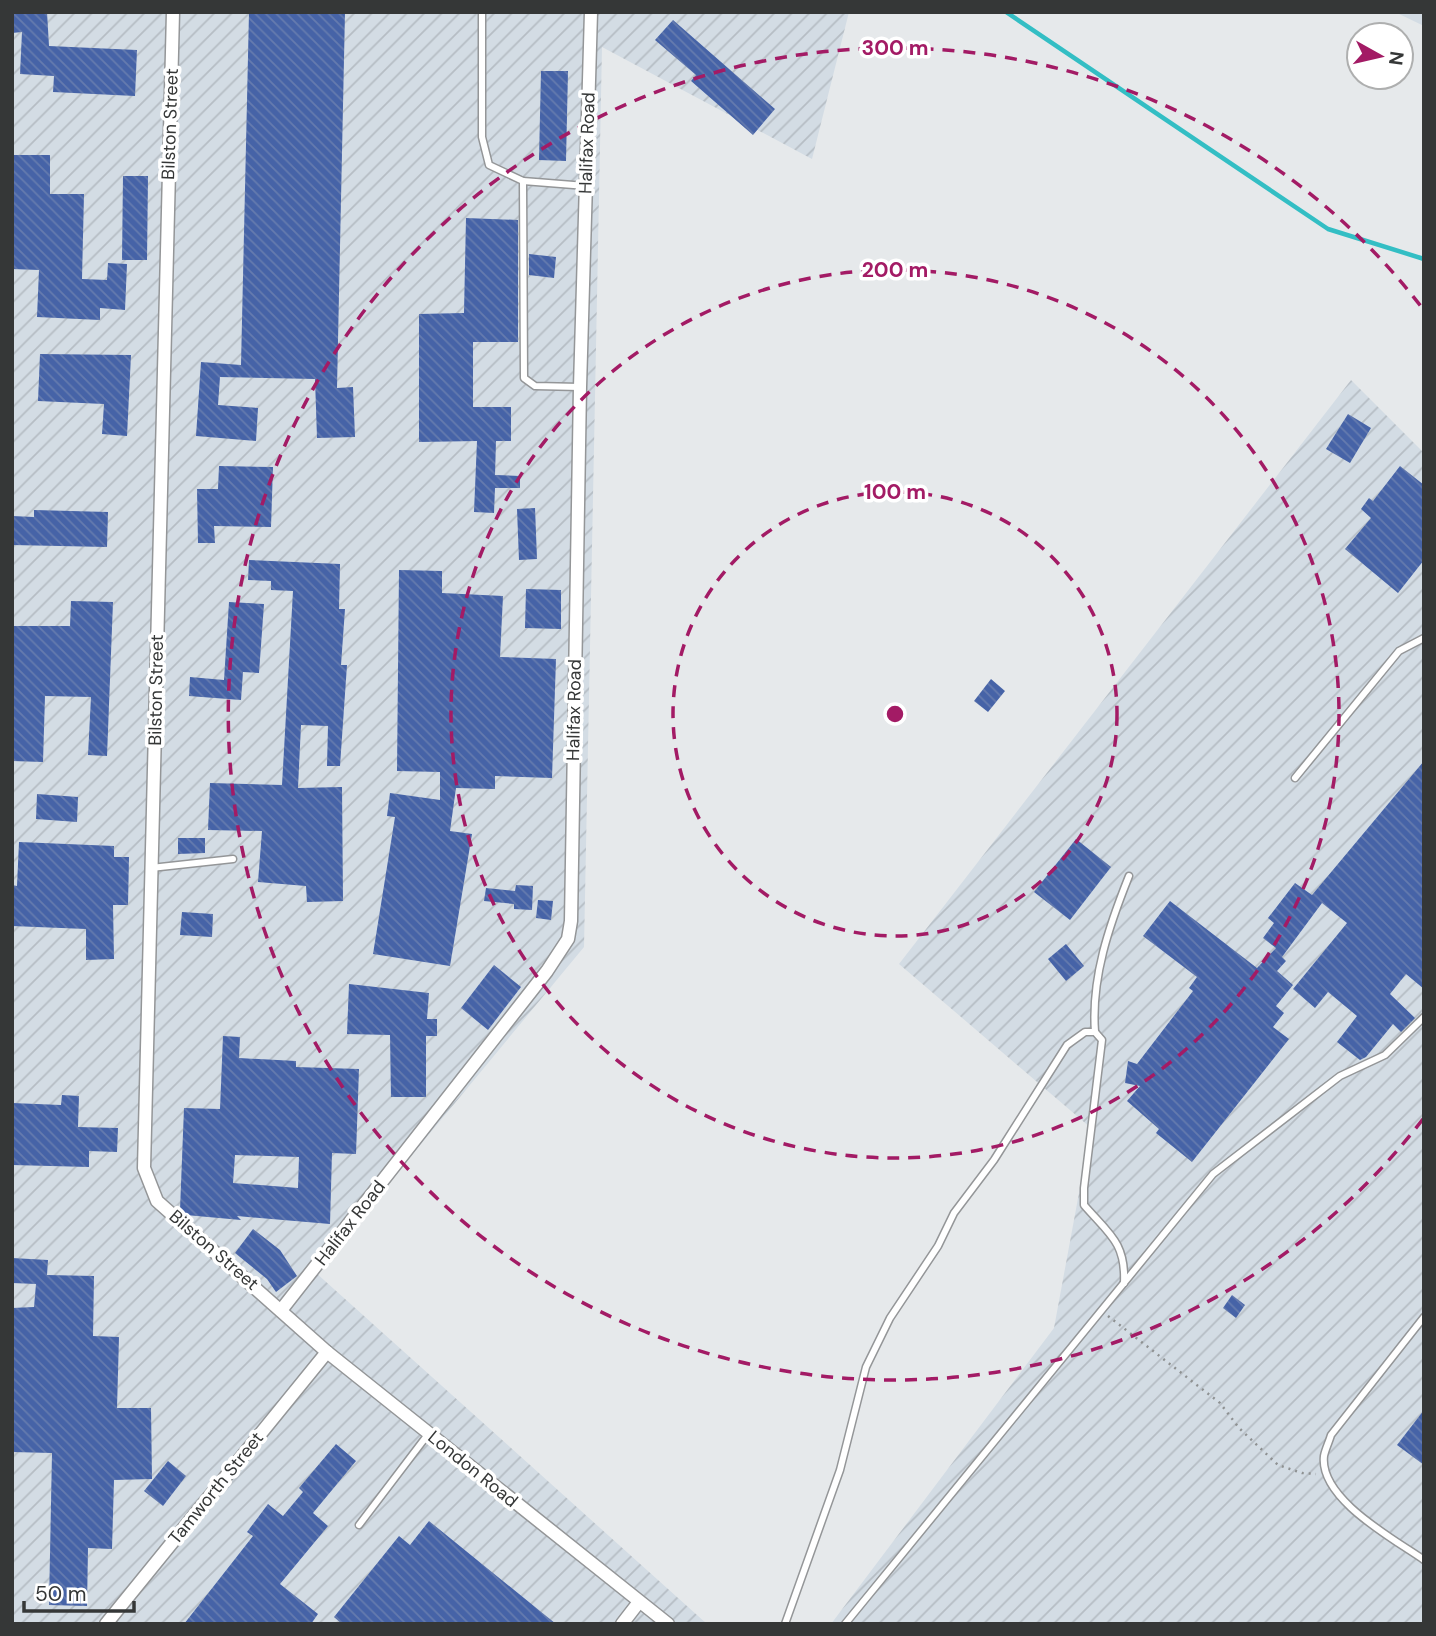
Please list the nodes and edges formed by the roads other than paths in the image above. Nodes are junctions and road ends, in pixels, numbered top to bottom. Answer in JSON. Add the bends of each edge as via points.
{"nodes":[{"id":1,"x":173,"y":12,"type":"edge"},
{"id":2,"x":482,"y":12,"type":"edge"},
{"id":3,"x":591,"y":12,"type":"edge"},
{"id":4,"x":523,"y":181,"type":"junction"},
{"id":5,"x":586,"y":186,"type":"junction"},
{"id":6,"x":580,"y":387,"type":"junction"},
{"id":7,"x":1424,"y":638,"type":"edge"},
{"id":8,"x":1295,"y":778,"type":"dead end"},
{"id":9,"x":233,"y":859,"type":"dead end"},
{"id":10,"x":151,"y":868,"type":"junction"},
{"id":11,"x":1129,"y":876,"type":"dead end"},
{"id":12,"x":1424,"y":1017,"type":"edge"},
{"id":13,"x":1095,"y":1032,"type":"junction"},
{"id":14,"x":1124,"y":1283,"type":"junction"},
{"id":15,"x":282,"y":1309,"type":"junction"},
{"id":16,"x":1424,"y":1317,"type":"edge"},
{"id":17,"x":327,"y":1352,"type":"junction"},
{"id":18,"x":429,"y":1433,"type":"junction"},
{"id":19,"x":359,"y":1525,"type":"dead end"},
{"id":20,"x":1424,"y":1560,"type":"edge"},
{"id":21,"x":639,"y":1602,"type":"junction"},
{"id":22,"x":106,"y":1624,"type":"edge"},
{"id":23,"x":622,"y":1624,"type":"edge"},
{"id":24,"x":668,"y":1624,"type":"edge"},
{"id":25,"x":785,"y":1624,"type":"edge"},
{"id":26,"x":845,"y":1624,"type":"edge"}],
"edges":[{"from":1,"to":10,"type":"street","name":"Bilston Street"},
{"from":2,"to":4,"type":"lane","via":[[482,137],[489,165]]},
{"from":3,"to":5,"type":"street","name":"Halifax Road"},
{"from":4,"to":5,"type":"lane"},
{"from":4,"to":6,"type":"lane","via":[[524,378],[536,386]]},
{"from":5,"to":6,"type":"street","name":"Halifax Road"},
{"from":6,"to":15,"type":"street","name":"Halifax Road","via":[[568,939]]},
{"from":7,"to":8,"type":"lane","via":[[1399,651]]},
{"from":9,"to":10,"type":"lane"},
{"from":10,"to":15,"type":"street","name":"Bilston Street","via":[[144,1168],[148,1184],[157,1201]]},
{"from":11,"to":13,"type":"lane","via":[[1096,982]]},
{"from":12,"to":14,"type":"lane","via":[[1395,1047],[1340,1076],[1213,1174]]},
{"from":13,"to":14,"type":"lane","via":[[1102,1040],[1084,1205],[1119,1246],[1125,1264]]},
{"from":13,"to":25,"type":"lane","via":[[1085,1032],[1067,1045],[890,1318],[866,1367],[841,1471]]},
{"from":14,"to":26,"type":"lane"},
{"from":15,"to":17,"type":"street","name":"London Road"},
{"from":16,"to":20,"type":"lane","via":[[1331,1435],[1324,1456],[1326,1474],[1347,1506]]},
{"from":17,"to":18,"type":"street","name":"London Road"},
{"from":17,"to":22,"type":"street","name":"Tamworth Street"},
{"from":18,"to":19,"type":"lane"},
{"from":18,"to":21,"type":"street","name":"London Road"},
{"from":21,"to":23,"type":"street"},
{"from":21,"to":24,"type":"street","name":"London Road"}]}
